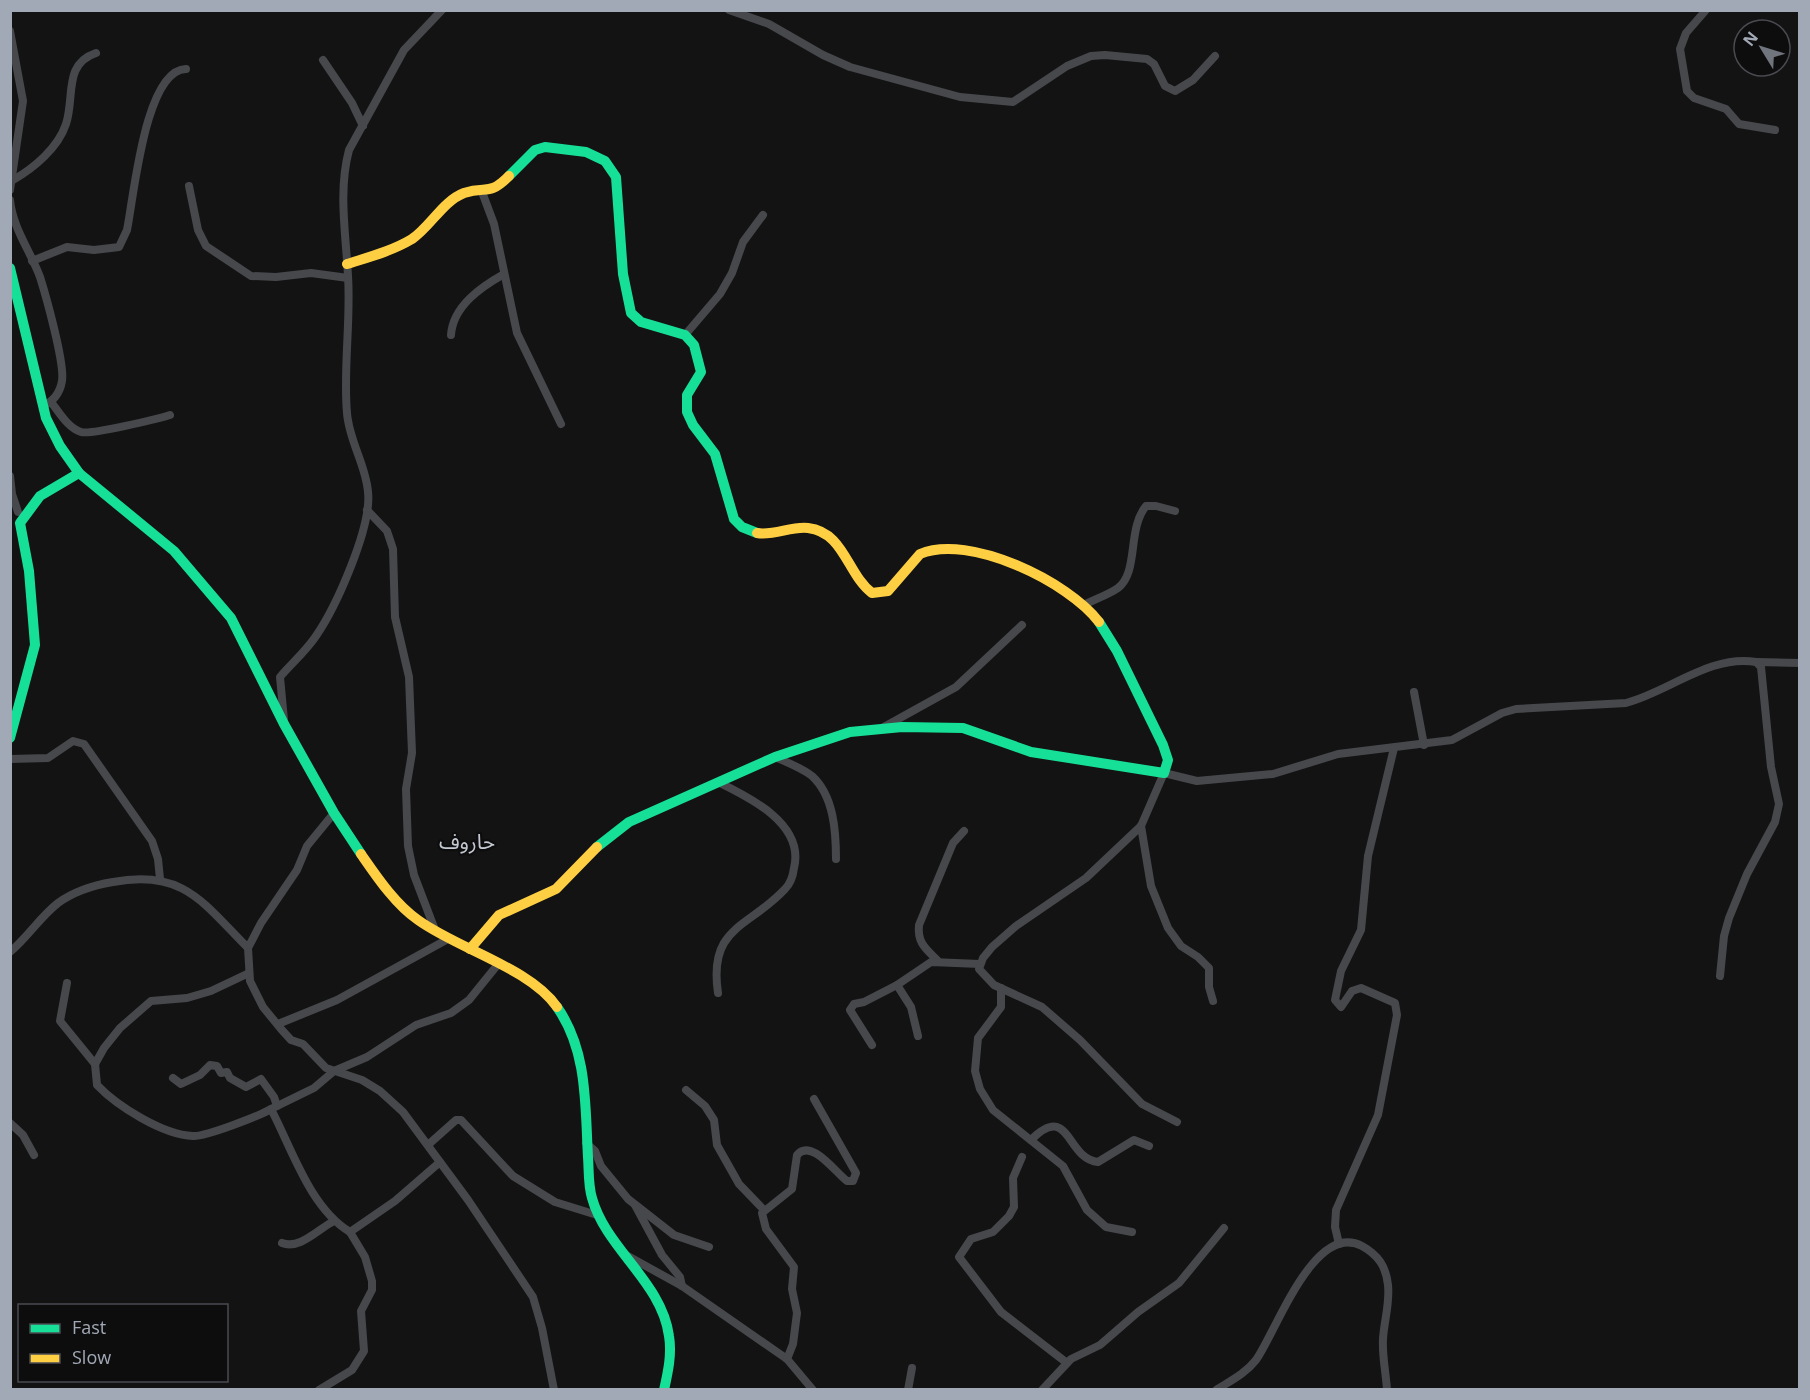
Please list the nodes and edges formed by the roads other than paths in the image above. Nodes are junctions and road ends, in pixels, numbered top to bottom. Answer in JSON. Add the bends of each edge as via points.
{"nodes":[{"id":1,"x":442,"y":10,"type":"edge"},
{"id":2,"x":729,"y":10,"type":"edge"},
{"id":3,"x":1706,"y":10,"type":"edge"},
{"id":4,"x":10,"y":31,"type":"edge"},
{"id":5,"x":96,"y":53,"type":"dead end"},
{"id":6,"x":1215,"y":56,"type":"dead end"},
{"id":7,"x":323,"y":60,"type":"dead end"},
{"id":8,"x":186,"y":69,"type":"dead end"},
{"id":9,"x":363,"y":126,"type":"junction"},
{"id":10,"x":1775,"y":130,"type":"dead end"},
{"id":11,"x":13,"y":180,"type":"junction"},
{"id":12,"x":189,"y":186,"type":"dead end"},
{"id":13,"x":10,"y":190,"type":"edge"},
{"id":14,"x":482,"y":192,"type":"junction"},
{"id":15,"x":10,"y":200,"type":"edge"},
{"id":16,"x":763,"y":215,"type":"dead end"},
{"id":17,"x":32,"y":261,"type":"junction"},
{"id":18,"x":347,"y":264,"type":"junction"},
{"id":19,"x":10,"y":268,"type":"edge"},
{"id":20,"x":504,"y":274,"type":"junction"},
{"id":21,"x":348,"y":278,"type":"junction"},
{"id":22,"x":451,"y":335,"type":"dead end"},
{"id":23,"x":685,"y":335,"type":"junction"},
{"id":24,"x":47,"y":404,"type":"junction"},
{"id":25,"x":170,"y":415,"type":"dead end"},
{"id":26,"x":561,"y":424,"type":"dead end"},
{"id":27,"x":80,"y":473,"type":"junction"},
{"id":28,"x":10,"y":476,"type":"edge"},
{"id":29,"x":367,"y":510,"type":"junction"},
{"id":30,"x":1175,"y":511,"type":"dead end"},
{"id":31,"x":18,"y":513,"type":"edge"},
{"id":32,"x":1084,"y":605,"type":"junction"},
{"id":33,"x":1022,"y":625,"type":"dead end"},
{"id":34,"x":1756,"y":662,"type":"junction"},
{"id":35,"x":1800,"y":663,"type":"edge"},
{"id":36,"x":1414,"y":692,"type":"dead end"},
{"id":37,"x":12,"y":723,"type":"edge"},
{"id":38,"x":284,"y":724,"type":"junction"},
{"id":39,"x":882,"y":728,"type":"junction"},
{"id":40,"x":10,"y":738,"type":"edge"},
{"id":41,"x":1424,"y":745,"type":"junction"},
{"id":42,"x":1394,"y":748,"type":"junction"},
{"id":43,"x":775,"y":757,"type":"junction"},
{"id":44,"x":10,"y":759,"type":"edge"},
{"id":45,"x":1164,"y":773,"type":"junction"},
{"id":46,"x":717,"y":781,"type":"junction"},
{"id":47,"x":334,"y":813,"type":"junction"},
{"id":48,"x":1141,"y":826,"type":"junction"},
{"id":49,"x":964,"y":831,"type":"dead end"},
{"id":50,"x":836,"y":859,"type":"dead end"},
{"id":51,"x":160,"y":879,"type":"junction"},
{"id":52,"x":436,"y":932,"type":"junction"},
{"id":53,"x":448,"y":939,"type":"junction"},
{"id":54,"x":248,"y":948,"type":"junction"},
{"id":55,"x":470,"y":950,"type":"junction"},
{"id":56,"x":10,"y":952,"type":"edge"},
{"id":57,"x":938,"y":961,"type":"junction"},
{"id":58,"x":499,"y":963,"type":"junction"},
{"id":59,"x":980,"y":964,"type":"junction"},
{"id":60,"x":249,"y":973,"type":"junction"},
{"id":61,"x":1720,"y":976,"type":"dead end"},
{"id":62,"x":67,"y":983,"type":"dead end"},
{"id":63,"x":897,"y":985,"type":"junction"},
{"id":64,"x":1001,"y":988,"type":"junction"},
{"id":65,"x":718,"y":993,"type":"dead end"},
{"id":66,"x":1213,"y":1001,"type":"dead end"},
{"id":67,"x":278,"y":1024,"type":"junction"},
{"id":68,"x":918,"y":1036,"type":"dead end"},
{"id":69,"x":872,"y":1045,"type":"dead end"},
{"id":70,"x":94,"y":1064,"type":"junction"},
{"id":71,"x":334,"y":1071,"type":"junction"},
{"id":72,"x":173,"y":1077,"type":"dead end"},
{"id":73,"x":686,"y":1090,"type":"dead end"},
{"id":74,"x":814,"y":1099,"type":"dead end"},
{"id":75,"x":274,"y":1108,"type":"junction"},
{"id":76,"x":1177,"y":1122,"type":"dead end"},
{"id":77,"x":10,"y":1123,"type":"edge"},
{"id":78,"x":1030,"y":1140,"type":"junction"},
{"id":79,"x":586,"y":1143,"type":"junction"},
{"id":80,"x":429,"y":1144,"type":"junction"},
{"id":81,"x":1149,"y":1146,"type":"dead end"},
{"id":82,"x":34,"y":1155,"type":"dead end"},
{"id":83,"x":1022,"y":1157,"type":"dead end"},
{"id":84,"x":440,"y":1162,"type":"junction"},
{"id":85,"x":635,"y":1203,"type":"junction"},
{"id":86,"x":764,"y":1210,"type":"junction"},
{"id":87,"x":597,"y":1215,"type":"junction"},
{"id":88,"x":334,"y":1221,"type":"junction"},
{"id":89,"x":1224,"y":1228,"type":"dead end"},
{"id":90,"x":350,"y":1232,"type":"junction"},
{"id":91,"x":1132,"y":1232,"type":"dead end"},
{"id":92,"x":282,"y":1243,"type":"dead end"},
{"id":93,"x":1339,"y":1244,"type":"junction"},
{"id":94,"x":710,"y":1247,"type":"dead end"},
{"id":95,"x":623,"y":1254,"type":"junction"},
{"id":96,"x":682,"y":1286,"type":"junction"},
{"id":97,"x":787,"y":1359,"type":"junction"},
{"id":98,"x":1066,"y":1364,"type":"junction"},
{"id":99,"x":912,"y":1368,"type":"dead end"},
{"id":100,"x":319,"y":1389,"type":"edge"},
{"id":101,"x":554,"y":1389,"type":"edge"},
{"id":102,"x":664,"y":1389,"type":"edge"},
{"id":103,"x":813,"y":1389,"type":"edge"},
{"id":104,"x":908,"y":1389,"type":"edge"},
{"id":105,"x":1042,"y":1389,"type":"edge"},
{"id":106,"x":1216,"y":1389,"type":"edge"},
{"id":107,"x":1387,"y":1389,"type":"edge"}],
"edges":[{"from":1,"to":9,"type":"street","via":[[404,50]]},
{"from":2,"to":6,"type":"street","via":[[769,24],[850,67],[960,97],[997,102],[1019,100],[1067,66],[1105,55],[1147,59],[1166,86],[1175,91],[1193,80]]},
{"from":3,"to":10,"type":"street","via":[[1686,33],[1680,49],[1687,91],[1694,98],[1726,109],[1739,124]]},
{"from":4,"to":11,"type":"street","via":[[23,101]]},
{"from":5,"to":11,"type":"street","via":[[82,60],[73,71],[67,122],[62,133],[41,159]]},
{"from":7,"to":9,"type":"street"},
{"from":8,"to":17,"type":"street","via":[[170,75],[155,98],[127,230],[119,247],[68,247]]},
{"from":9,"to":18,"type":"street","via":[[349,150],[344,169]]},
{"from":11,"to":13,"type":"street"},
{"from":12,"to":21,"type":"street","via":[[203,240],[215,253],[251,276],[311,273]]},
{"from":14,"to":18,"type":"street","via":[[472,191],[455,199],[401,245]]},
{"from":14,"to":20,"type":"street","via":[[494,224]]},
{"from":14,"to":23,"type":"street","via":[[498,187],[526,156],[545,147],[586,152],[605,161],[616,177],[623,274],[631,313],[641,322]]},
{"from":15,"to":17,"type":"street"},
{"from":16,"to":23,"type":"street","via":[[743,242],[720,294]]},
{"from":17,"to":24,"type":"street","via":[[40,277],[62,380],[58,394]]},
{"from":18,"to":21,"type":"street"},
{"from":19,"to":24,"type":"street"},
{"from":20,"to":22,"type":"street","via":[[462,307]]},
{"from":20,"to":26,"type":"street","via":[[517,333]]},
{"from":21,"to":29,"type":"street","via":[[347,414],[368,491]]},
{"from":23,"to":32,"type":"street","via":[[694,345],[701,372],[686,396],[688,415],[714,453],[726,502],[745,528],[764,534],[796,528],[822,532],[840,547],[857,581],[872,593],[888,591],[920,554],[941,549],[973,553],[1023,569],[1065,590]]},
{"from":24,"to":25,"type":"street","via":[[83,433]]},
{"from":24,"to":27,"type":"street","via":[[60,446]]},
{"from":27,"to":31,"type":"street","via":[[52,487]]},
{"from":27,"to":38,"type":"street","via":[[159,537],[207,586],[231,618]]},
{"from":28,"to":31,"type":"street"},
{"from":29,"to":38,"type":"street","via":[[355,555],[328,616],[311,643],[280,677]]},
{"from":29,"to":52,"type":"street","via":[[387,531],[393,549],[396,625],[410,677],[412,753],[405,801],[408,846],[414,875]]},
{"from":30,"to":32,"type":"street","via":[[1146,506],[1131,542],[1125,581]]},
{"from":31,"to":37,"type":"street","via":[[35,645]]},
{"from":32,"to":45,"type":"street","via":[[1120,661],[1167,753]]},
{"from":33,"to":39,"type":"street","via":[[956,687]]},
{"from":34,"to":35,"type":"street"},
{"from":34,"to":41,"type":"street","via":[[1717,666],[1626,703],[1516,709],[1452,740]]},
{"from":34,"to":61,"type":"street","via":[[1761,667],[1771,767],[1779,804],[1730,918]]},
{"from":36,"to":41,"type":"street"},
{"from":37,"to":40,"type":"street"},
{"from":38,"to":47,"type":"street"},
{"from":39,"to":43,"type":"street","via":[[850,732]]},
{"from":39,"to":45,"type":"street","via":[[963,728],[1031,752]]},
{"from":41,"to":42,"type":"street"},
{"from":42,"to":45,"type":"street","via":[[1338,754],[1283,771],[1246,777],[1197,781]]},
{"from":42,"to":93,"type":"street","via":[[1368,856],[1361,930],[1341,971],[1335,1000],[1341,1007],[1352,991],[1361,988],[1395,1003],[1397,1015],[1377,1114],[1336,1210]]},
{"from":43,"to":46,"type":"street"},
{"from":43,"to":50,"type":"street","via":[[819,784],[832,812]]},
{"from":44,"to":51,"type":"street","via":[[48,758],[74,741],[84,744],[152,841]]},
{"from":45,"to":48,"type":"street"},
{"from":46,"to":55,"type":"street","via":[[615,831],[556,889],[499,915]]},
{"from":46,"to":65,"type":"street","via":[[757,803],[781,824],[796,862],[785,889],[737,926],[724,943],[716,964]]},
{"from":47,"to":52,"type":"street","via":[[379,881],[417,920]]},
{"from":47,"to":54,"type":"street","via":[[307,846],[297,870]]},
{"from":48,"to":59,"type":"street","via":[[1086,878],[1016,926]]},
{"from":48,"to":66,"type":"street","via":[[1151,886],[1176,941],[1209,968]]},
{"from":49,"to":57,"type":"street","via":[[953,843],[919,925],[922,945]]},
{"from":51,"to":54,"type":"street","via":[[195,897]]},
{"from":51,"to":56,"type":"street","via":[[100,884],[60,901]]},
{"from":52,"to":53,"type":"street"},
{"from":53,"to":55,"type":"street"},
{"from":53,"to":67,"type":"street","via":[[337,1000]]},
{"from":54,"to":60,"type":"street"},
{"from":55,"to":58,"type":"street"},
{"from":57,"to":59,"type":"street"},
{"from":57,"to":63,"type":"street","via":[[924,965]]},
{"from":58,"to":71,"type":"street","via":[[469,1000],[451,1013],[416,1025],[367,1057]]},
{"from":58,"to":79,"type":"street","via":[[553,1001],[572,1033],[582,1070]]},
{"from":59,"to":64,"type":"street","via":[[983,975]]},
{"from":60,"to":67,"type":"street","via":[[263,1007]]},
{"from":60,"to":70,"type":"street","via":[[187,998],[151,1001],[114,1035]]},
{"from":62,"to":70,"type":"street","via":[[60,1021]]},
{"from":63,"to":68,"type":"street","via":[[911,1007]]},
{"from":63,"to":69,"type":"street","via":[[854,1004],[850,1010]]},
{"from":64,"to":76,"type":"street","via":[[1042,1007],[1142,1104]]},
{"from":64,"to":78,"type":"street","via":[[1001,1007],[978,1038],[975,1071],[980,1089],[993,1110]]},
{"from":67,"to":71,"type":"street","via":[[291,1040],[303,1044],[319,1062]]},
{"from":70,"to":75,"type":"street","via":[[97,1085],[138,1118],[193,1136]]},
{"from":71,"to":75,"type":"street","via":[[314,1088]]},
{"from":71,"to":80,"type":"street","via":[[380,1091]]},
{"from":72,"to":75,"type":"street","via":[[181,1084],[210,1065],[218,1065],[221,1073],[227,1072],[246,1087],[261,1079],[274,1097]]},
{"from":73,"to":86,"type":"street","via":[[705,1106],[714,1120],[717,1145],[739,1184]]},
{"from":74,"to":86,"type":"street","via":[[852,1163],[856,1177],[847,1181],[818,1155],[804,1150],[797,1155],[792,1189]]},
{"from":75,"to":88,"type":"street","via":[[298,1165]]},
{"from":77,"to":82,"type":"street"},
{"from":78,"to":81,"type":"street","via":[[1052,1125],[1088,1158],[1098,1162],[1134,1140]]},
{"from":78,"to":91,"type":"street","via":[[1063,1166],[1087,1210],[1106,1227]]},
{"from":79,"to":85,"type":"street","via":[[595,1151],[605,1172]]},
{"from":79,"to":87,"type":"street","via":[[591,1196]]},
{"from":80,"to":84,"type":"street"},
{"from":80,"to":87,"type":"street","via":[[461,1120],[513,1176],[555,1202]]},
{"from":83,"to":98,"type":"street","via":[[1013,1178],[1014,1207],[1009,1216],[993,1232],[971,1239],[959,1257],[1001,1312]]},
{"from":84,"to":90,"type":"street","via":[[395,1201]]},
{"from":84,"to":101,"type":"street","via":[[533,1297]]},
{"from":85,"to":94,"type":"street","via":[[674,1235]]},
{"from":85,"to":96,"type":"street"},
{"from":86,"to":97,"type":"street","via":[[766,1229],[794,1267],[792,1289],[797,1313]]},
{"from":87,"to":95,"type":"street"},
{"from":88,"to":90,"type":"street"},
{"from":88,"to":92,"type":"street","via":[[302,1241],[289,1246]]},
{"from":89,"to":98,"type":"street","via":[[1179,1283],[1100,1345]]},
{"from":90,"to":100,"type":"street","via":[[365,1257],[372,1281],[372,1290],[361,1311],[364,1351],[352,1370]]},
{"from":93,"to":106,"type":"street","via":[[1322,1253],[1306,1270],[1255,1361]]},
{"from":93,"to":107,"type":"street","via":[[1359,1244],[1376,1255],[1385,1269],[1389,1300],[1383,1348]]},
{"from":95,"to":96,"type":"street"},
{"from":95,"to":102,"type":"street","via":[[658,1305],[668,1329],[670,1353]]},
{"from":96,"to":97,"type":"street"},
{"from":97,"to":103,"type":"street"},
{"from":98,"to":105,"type":"street"},
{"from":99,"to":104,"type":"street"}]}
